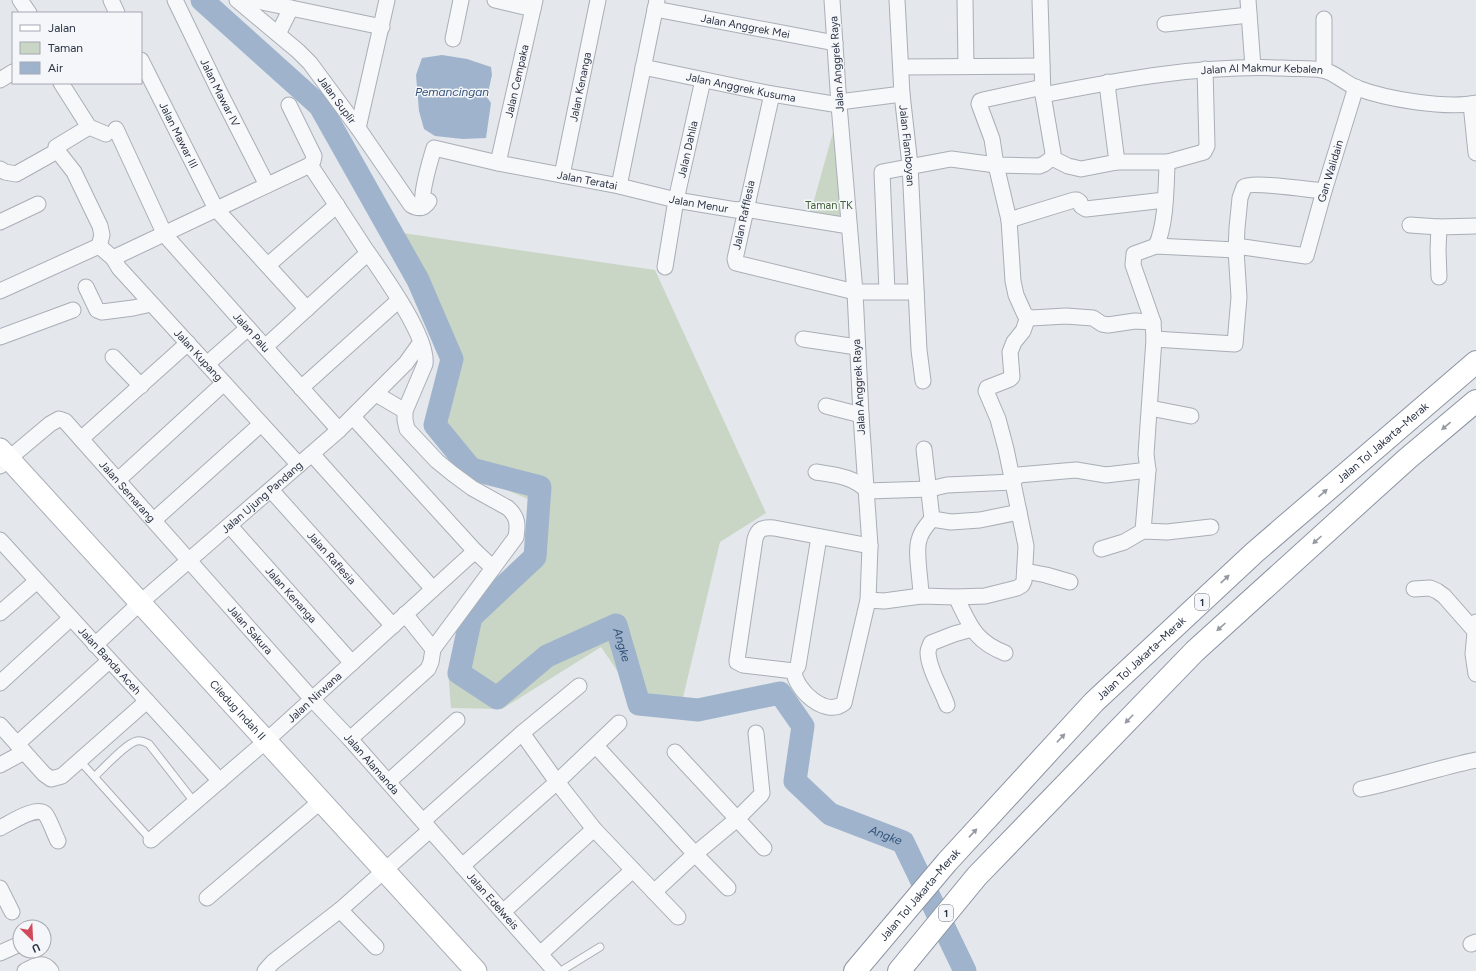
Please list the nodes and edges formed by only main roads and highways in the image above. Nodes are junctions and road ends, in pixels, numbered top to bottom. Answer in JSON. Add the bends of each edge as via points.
{"nodes":[{"id":1,"x":1476,"y":362,"type":"edge"},
{"id":2,"x":1476,"y":401,"type":"edge"},
{"id":3,"x":855,"y":971,"type":"edge"},
{"id":4,"x":898,"y":971,"type":"edge"}],
"edges":[{"from":3,"to":1,"type":"highway","name":"Jalan Tol Jakarta–Merak","number":"1","one_way":true,"via":[[947,862],[1100,697],[1254,552]]},
{"from":2,"to":4,"type":"highway","number":"1","one_way":true,"via":[[1407,459],[1195,651],[977,876]]}]}
